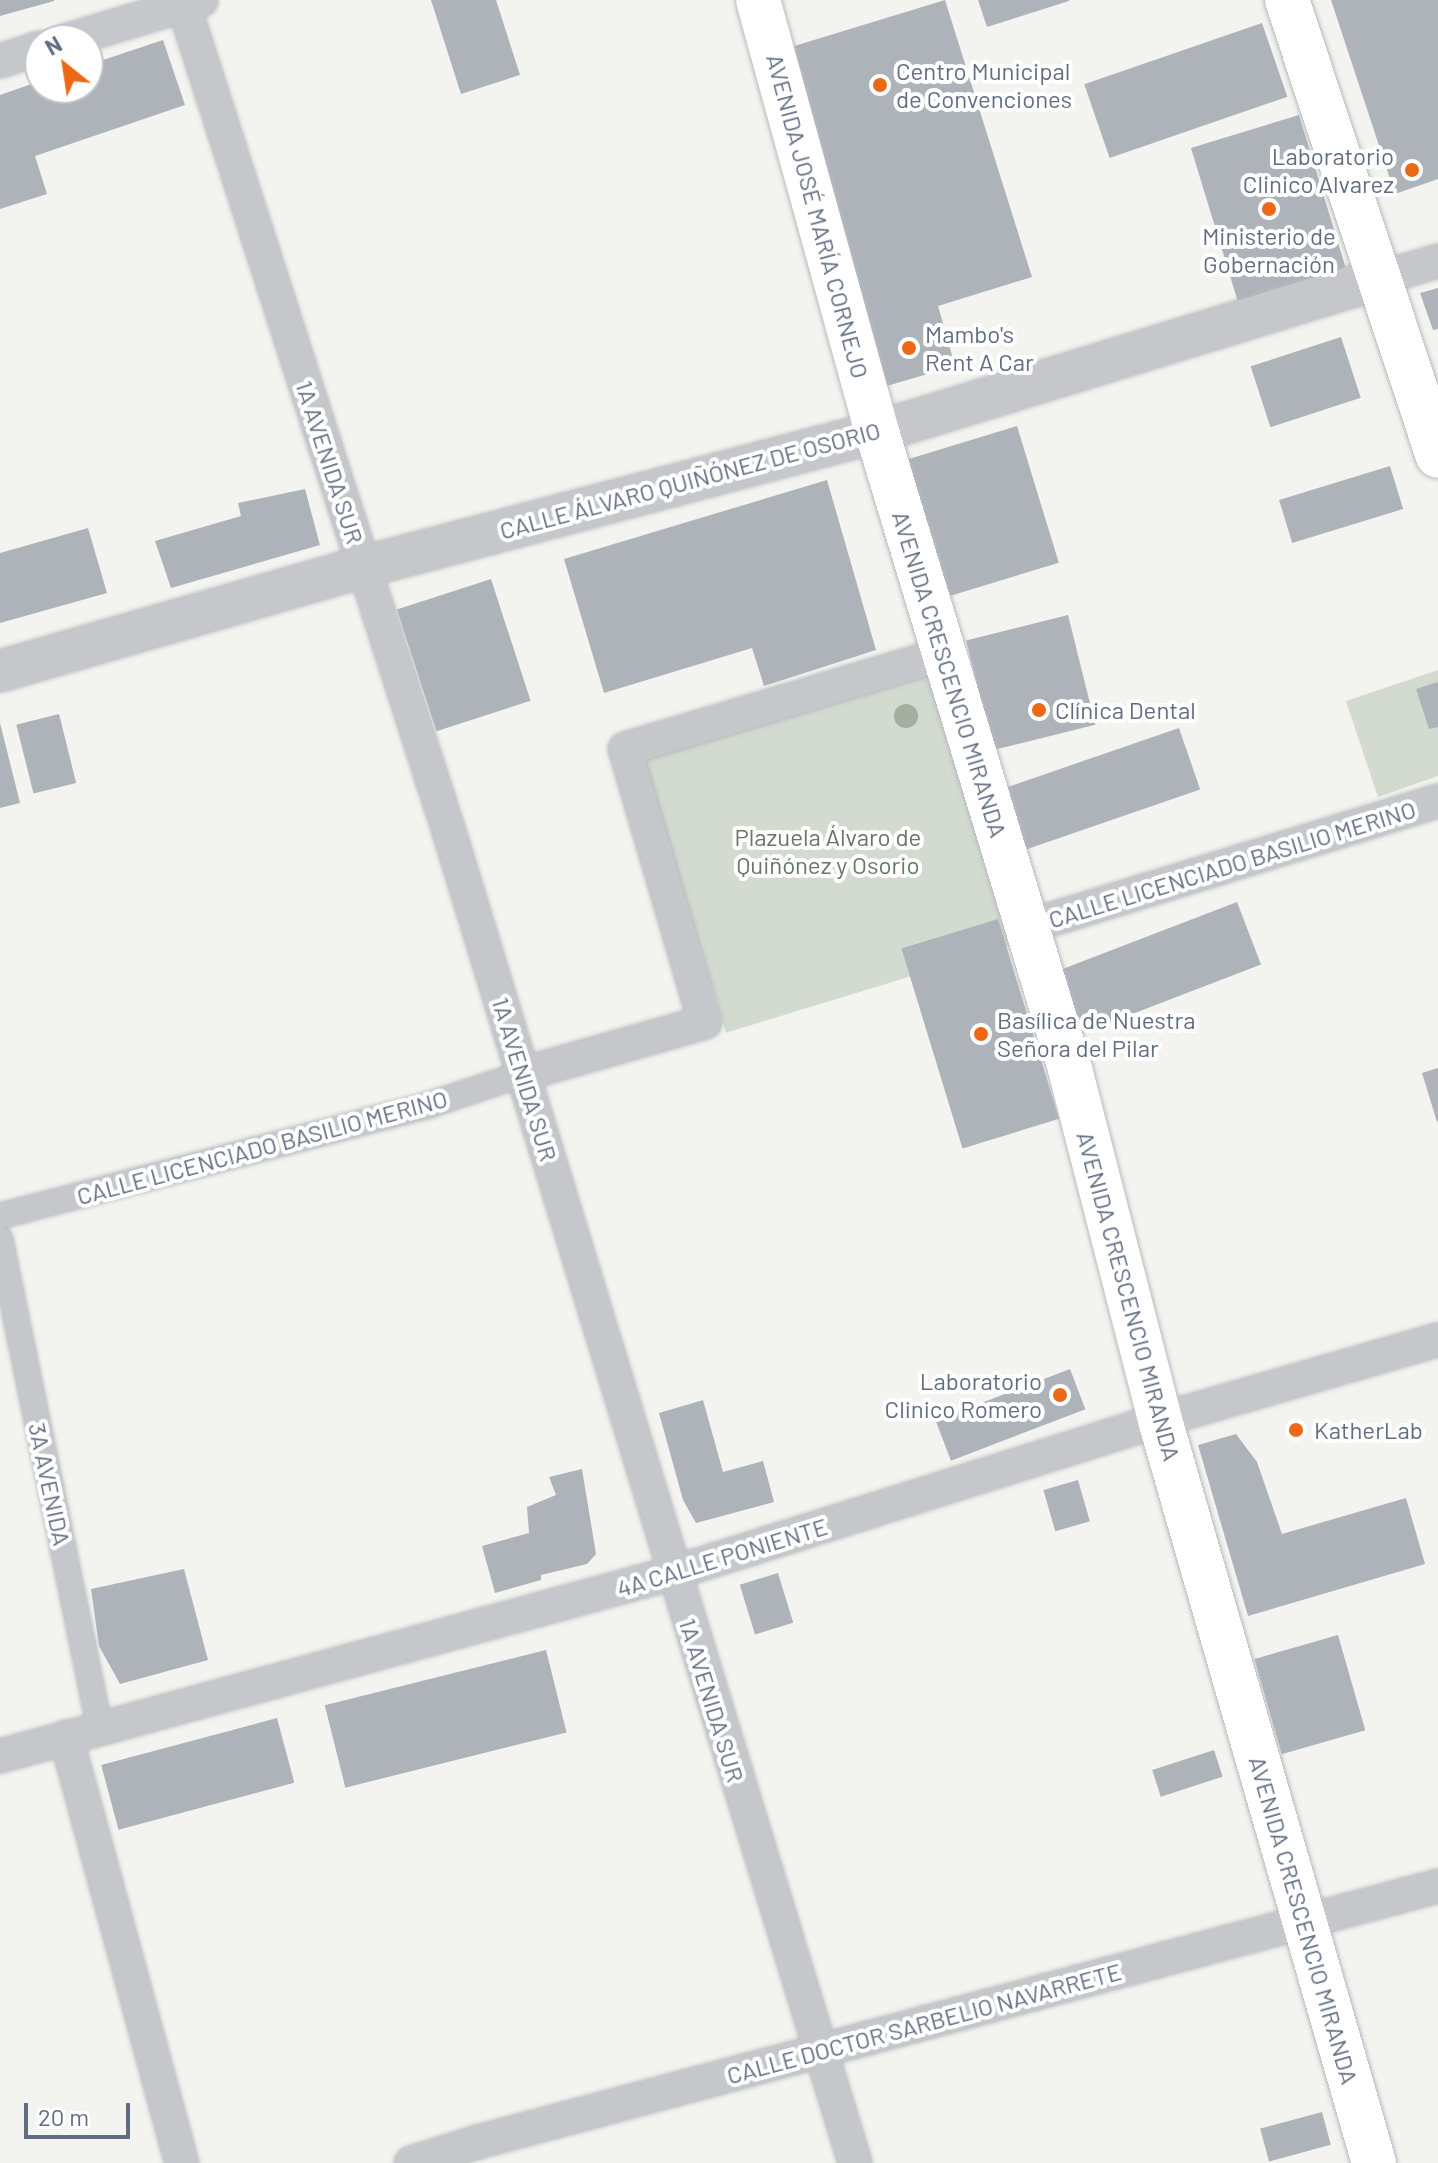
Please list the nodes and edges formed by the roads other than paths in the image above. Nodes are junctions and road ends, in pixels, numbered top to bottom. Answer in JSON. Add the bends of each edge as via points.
{"nodes":[{"id":1,"x":758,"y":0,"type":"edge"},
{"id":2,"x":1287,"y":0,"type":"edge"},
{"id":3,"x":189,"y":2,"type":"edge"},
{"id":4,"x":104,"y":29,"type":"edge"},
{"id":5,"x":24,"y":53,"type":"edge"},
{"id":6,"x":0,"y":61,"type":"edge"},
{"id":7,"x":1438,"y":261,"type":"edge"},
{"id":8,"x":1377,"y":279,"type":"junction"},
{"id":9,"x":877,"y":432,"type":"junction"},
{"id":10,"x":1438,"y":456,"type":"edge"},
{"id":11,"x":363,"y":567,"type":"junction"},
{"id":12,"x":944,"y":654,"type":"junction"},
{"id":13,"x":0,"y":671,"type":"edge"},
{"id":14,"x":1438,"y":801,"type":"edge"},
{"id":15,"x":1026,"y":927,"type":"junction"},
{"id":16,"x":523,"y":1074,"type":"junction"},
{"id":17,"x":0,"y":1216,"type":"edge"},
{"id":18,"x":0,"y":1239,"type":"edge"},
{"id":19,"x":1438,"y":1340,"type":"edge"},
{"id":20,"x":1160,"y":1420,"type":"junction"},
{"id":21,"x":673,"y":1573,"type":"junction"},
{"id":22,"x":100,"y":1729,"type":"junction"},
{"id":23,"x":66,"y":1737,"type":"junction"},
{"id":24,"x":0,"y":1756,"type":"edge"},
{"id":25,"x":1438,"y":1886,"type":"edge"},
{"id":26,"x":1304,"y":1920,"type":"junction"},
{"id":27,"x":820,"y":2052,"type":"junction"},
{"id":28,"x":182,"y":2163,"type":"edge"},
{"id":29,"x":411,"y":2163,"type":"edge"},
{"id":30,"x":855,"y":2163,"type":"edge"},
{"id":31,"x":1374,"y":2163,"type":"edge"}],
"edges":[{"from":1,"to":9,"type":"main road","name":"AVENIDA JOSÉ MARÍA CORNEJO"},
{"from":2,"to":8,"type":"main road"},
{"from":3,"to":4,"type":"street"},
{"from":3,"to":11,"type":"street","name":"1A AVENIDA SUR"},
{"from":5,"to":6,"type":"street"},
{"from":7,"to":8,"type":"street"},
{"from":8,"to":9,"type":"street","name":"CALLE ÁLVARO QUIÑÓNEZ DE OSORIO"},
{"from":8,"to":10,"type":"main road"},
{"from":9,"to":11,"type":"street","name":"CALLE ÁLVARO QUIÑÓNEZ DE OSORIO"},
{"from":9,"to":12,"type":"main road","name":"AVENIDA CRESCENCIO MIRANDA"},
{"from":11,"to":13,"type":"street","name":"CALLE ÁLVARO QUIÑÓNEZ DE OSORIO"},
{"from":11,"to":16,"type":"street","name":"1A AVENIDA SUR"},
{"from":12,"to":15,"type":"main road","name":"AVENIDA CRESCENCIO MIRANDA"},
{"from":12,"to":16,"type":"street","via":[[625,749],[705,1022]]},
{"from":14,"to":15,"type":"street","name":"CALLE LICENCIADO BASILIO MERINO"},
{"from":15,"to":20,"type":"main road","name":"AVENIDA CRESCENCIO MIRANDA","via":[[1070,1069]]},
{"from":16,"to":17,"type":"street","name":"CALLE LICENCIADO BASILIO MERINO","via":[[426,1106]]},
{"from":16,"to":21,"type":"street","name":"1A AVENIDA SUR"},
{"from":18,"to":22,"type":"street","name":"3A AVENIDA"},
{"from":19,"to":20,"type":"street","name":"4A CALLE PONIENTE"},
{"from":20,"to":21,"type":"street","name":"4A CALLE PONIENTE"},
{"from":20,"to":26,"type":"main road","name":"AVENIDA CRESCENCIO MIRANDA"},
{"from":21,"to":22,"type":"street","name":"4A CALLE PONIENTE"},
{"from":21,"to":27,"type":"street","name":"1A AVENIDA SUR"},
{"from":22,"to":23,"type":"street","name":"4A CALLE PONIENTE"},
{"from":23,"to":24,"type":"street","name":"4A CALLE PONIENTE"},
{"from":23,"to":28,"type":"street"},
{"from":25,"to":26,"type":"street","name":"CALLE DOCTOR SARBELIO NAVARRETE"},
{"from":26,"to":27,"type":"street","name":"CALLE DOCTOR SARBELIO NAVARRETE"},
{"from":26,"to":31,"type":"main road","name":"AVENIDA CRESCENCIO MIRANDA"},
{"from":27,"to":29,"type":"street","name":"CALLE DOCTOR SARBELIO NAVARRETE"},
{"from":27,"to":30,"type":"street","name":"1A AVENIDA SUR"}]}
